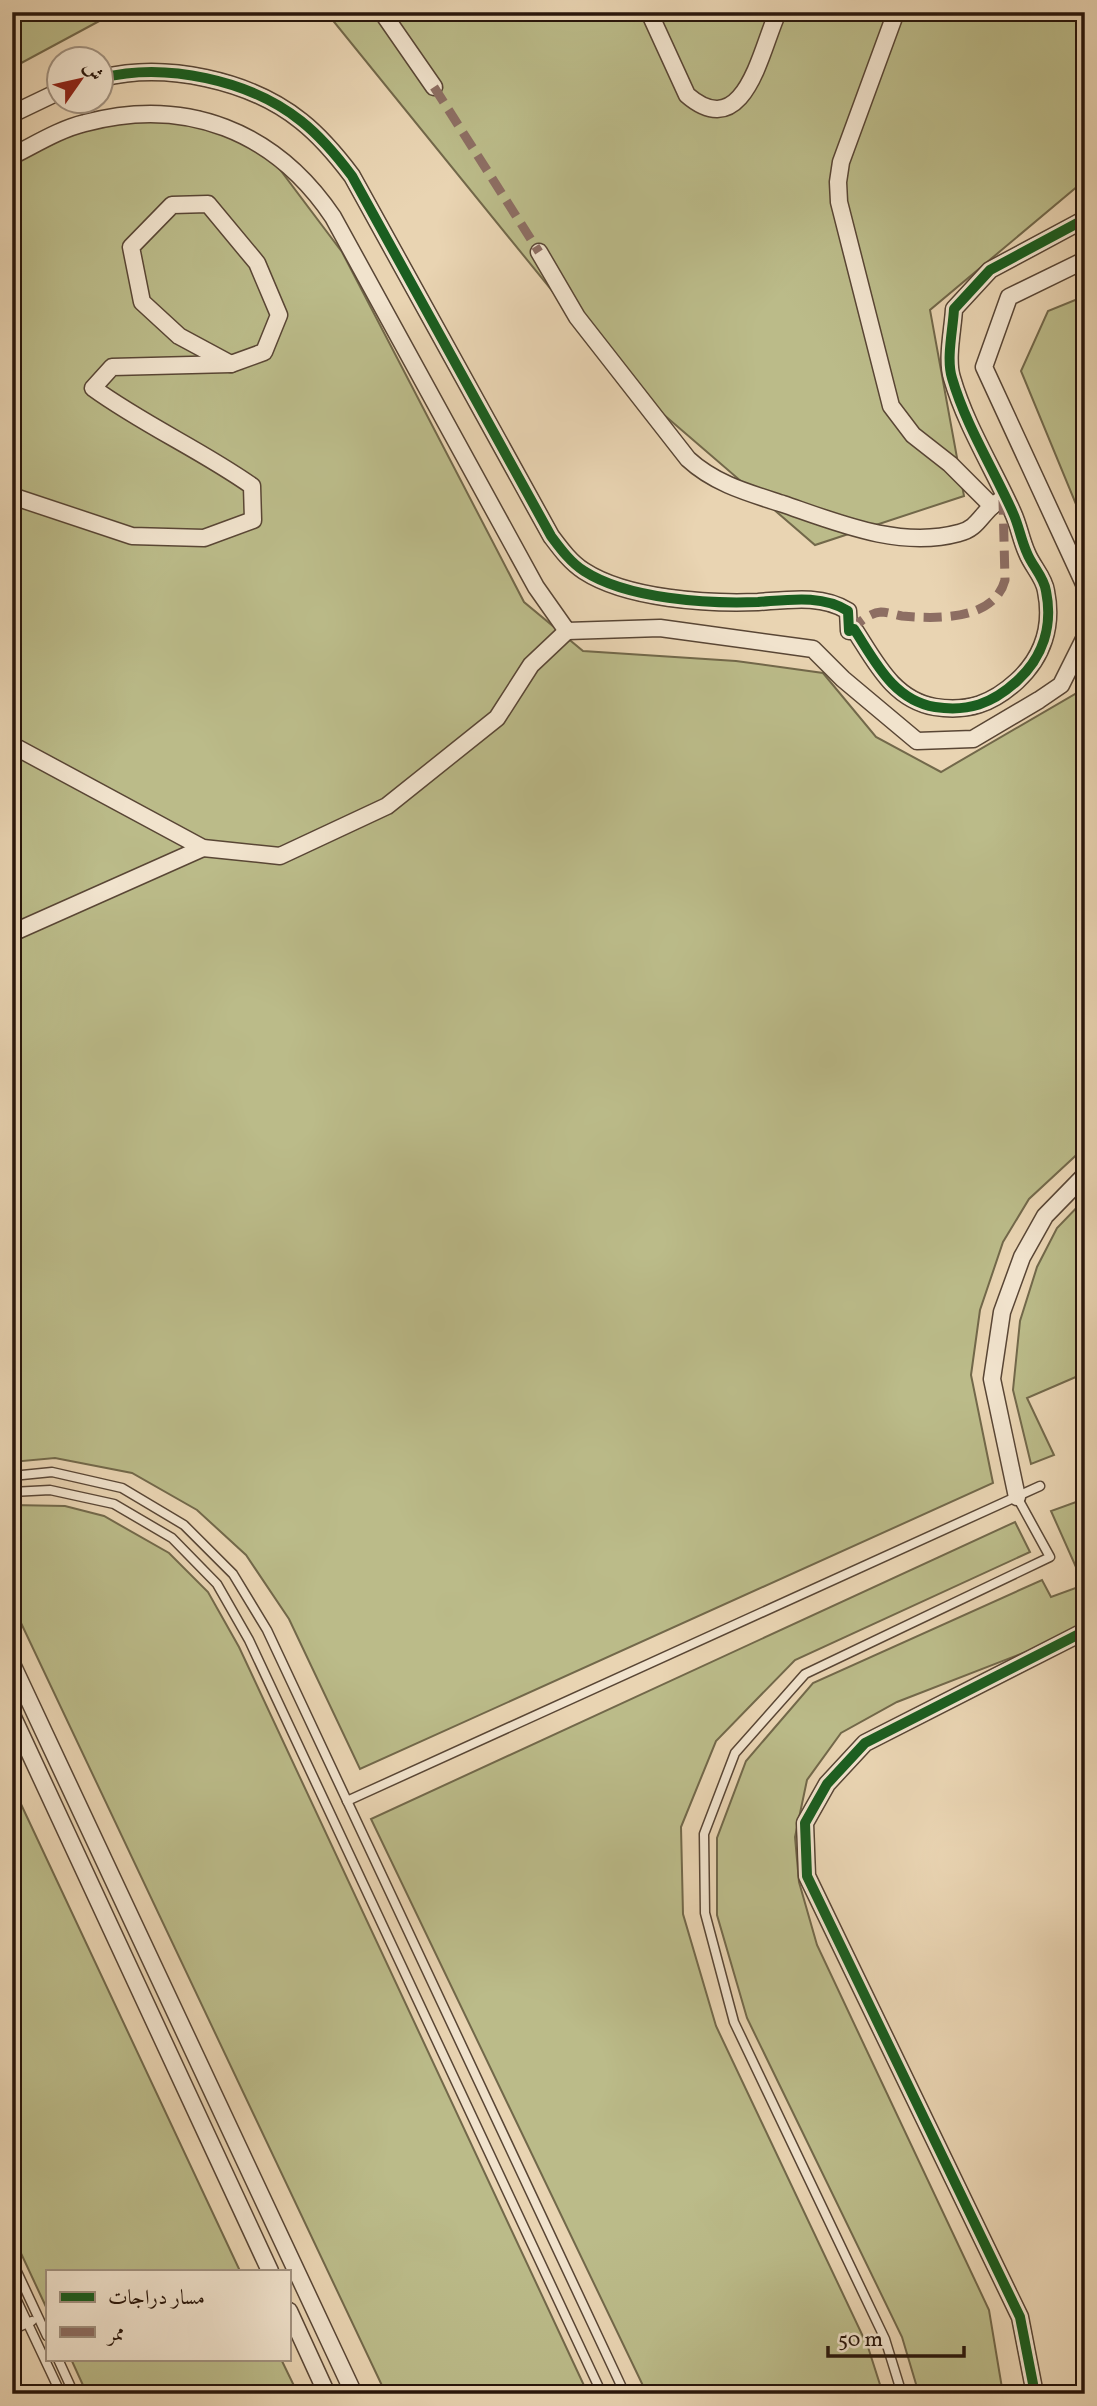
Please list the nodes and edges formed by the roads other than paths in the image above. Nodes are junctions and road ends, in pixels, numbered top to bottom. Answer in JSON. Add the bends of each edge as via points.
{"nodes":[{"id":1,"x":382,"y":12,"type":"edge"},
{"id":2,"x":649,"y":12,"type":"edge"},
{"id":3,"x":778,"y":12,"type":"edge"},
{"id":4,"x":896,"y":12,"type":"edge"},
{"id":5,"x":116,"y":77,"type":"edge"},
{"id":6,"x":435,"y":87,"type":"dead end"},
{"id":7,"x":46,"y":98,"type":"edge"},
{"id":8,"x":12,"y":114,"type":"edge"},
{"id":9,"x":12,"y":156,"type":"edge"},
{"id":10,"x":1085,"y":219,"type":"edge"},
{"id":11,"x":539,"y":252,"type":"dead end"},
{"id":12,"x":1085,"y":260,"type":"edge"},
{"id":13,"x":231,"y":364,"type":"junction"},
{"id":14,"x":12,"y":496,"type":"edge"},
{"id":15,"x":998,"y":502,"type":"junction"},
{"id":16,"x":1085,"y":586,"type":"edge"},
{"id":17,"x":567,"y":631,"type":"junction"},
{"id":18,"x":1085,"y":637,"type":"edge"},
{"id":19,"x":12,"y":745,"type":"edge"},
{"id":20,"x":203,"y":848,"type":"junction"},
{"id":21,"x":12,"y":933,"type":"edge"},
{"id":22,"x":1085,"y":1175,"type":"edge"},
{"id":23,"x":12,"y":1476,"type":"edge"},
{"id":24,"x":1040,"y":1486,"type":"dead end"},
{"id":25,"x":12,"y":1492,"type":"edge"},
{"id":26,"x":1017,"y":1497,"type":"junction"},
{"id":27,"x":1085,"y":1631,"type":"edge"},
{"id":28,"x":12,"y":1664,"type":"edge"},
{"id":29,"x":12,"y":1715,"type":"edge"},
{"id":30,"x":347,"y":1801,"type":"junction"},
{"id":31,"x":12,"y":2261,"type":"edge"},
{"id":32,"x":270,"y":2270,"type":"edge"},
{"id":33,"x":12,"y":2290,"type":"edge"},
{"id":34,"x":290,"y":2313,"type":"edge"},
{"id":35,"x":39,"y":2318,"type":"junction"},
{"id":36,"x":28,"y":2323,"type":"junction"},
{"id":37,"x":12,"y":2330,"type":"edge"},
{"id":38,"x":46,"y":2334,"type":"edge"},
{"id":39,"x":58,"y":2360,"type":"edge"},
{"id":40,"x":12,"y":2383,"type":"edge"},
{"id":41,"x":17,"y":2394,"type":"edge"},
{"id":42,"x":61,"y":2394,"type":"edge"},
{"id":43,"x":74,"y":2394,"type":"edge"},
{"id":44,"x":327,"y":2394,"type":"edge"},
{"id":45,"x":354,"y":2394,"type":"edge"},
{"id":46,"x":602,"y":2394,"type":"edge"},
{"id":47,"x":625,"y":2394,"type":"edge"},
{"id":48,"x":902,"y":2394,"type":"edge"},
{"id":49,"x":1035,"y":2394,"type":"edge"}],
"edges":[{"from":1,"to":6,"type":"street"},
{"from":2,"to":3,"type":"street","via":[[687,95],[697,103],[726,108],[742,97]]},
{"from":4,"to":15,"type":"street","via":[[841,162],[839,202],[891,406],[913,435]]},
{"from":5,"to":15,"type":"street","via":[[164,74],[228,84],[300,120],[335,153],[352,176],[551,536],[566,556],[599,579],[642,592],[695,600],[800,600],[838,605],[848,611],[849,631],[854,629],[897,689],[928,705],[970,708],[986,704],[1026,673],[1040,656],[1047,631],[1046,588],[1027,555],[1013,513]]},
{"from":7,"to":8,"type":"street"},
{"from":9,"to":17,"type":"street","via":[[84,123],[147,113],[212,122],[284,160],[333,217],[536,587]]},
{"from":10,"to":15,"type":"street","via":[[990,270],[954,309],[951,375]]},
{"from":11,"to":15,"type":"street","via":[[578,317],[688,459],[710,478],[839,525],[882,534],[961,533],[980,523]]},
{"from":12,"to":16,"type":"street","via":[[1009,297],[984,367]]},
{"from":13,"to":13,"type":"street","via":[[180,336],[142,302],[131,247],[172,205],[208,204],[257,263],[279,315],[264,352]]},
{"from":13,"to":14,"type":"street","via":[[113,367],[93,388],[134,418],[252,486],[253,520],[204,538],[132,536]]},
{"from":17,"to":18,"type":"street","via":[[660,628],[813,649],[917,741],[973,739],[1040,701],[1061,685]]},
{"from":17,"to":20,"type":"street","via":[[531,666],[496,718],[387,806],[280,856]]},
{"from":19,"to":20,"type":"street"},
{"from":20,"to":21,"type":"street"},
{"from":22,"to":26,"type":"street","via":[[1045,1216],[1002,1312],[992,1379]]},
{"from":23,"to":30,"type":"lane","via":[[52,1472],[122,1488],[184,1525],[233,1574],[267,1630]]},
{"from":24,"to":26,"type":"lane"},
{"from":25,"to":46,"type":"lane","via":[[50,1490],[114,1504],[172,1538],[217,1584],[255,1652]]},
{"from":26,"to":30,"type":"lane"},
{"from":26,"to":48,"type":"lane","via":[[1050,1557],[805,1674],[735,1753],[704,1834],[705,1913],[734,2022],[885,2339]]},
{"from":27,"to":49,"type":"street","via":[[864,1743],[827,1784],[805,1823],[807,1876],[1020,2317]]},
{"from":28,"to":45,"type":"street"},
{"from":29,"to":32,"type":"street"},
{"from":30,"to":47,"type":"lane"},
{"from":31,"to":35,"type":"lane"},
{"from":33,"to":36,"type":"lane"},
{"from":34,"to":44,"type":"street"},
{"from":35,"to":36,"type":"lane"},
{"from":35,"to":38,"type":"lane"},
{"from":36,"to":37,"type":"lane"},
{"from":36,"to":42,"type":"lane"},
{"from":39,"to":43,"type":"lane"},
{"from":40,"to":41,"type":"lane"}]}
